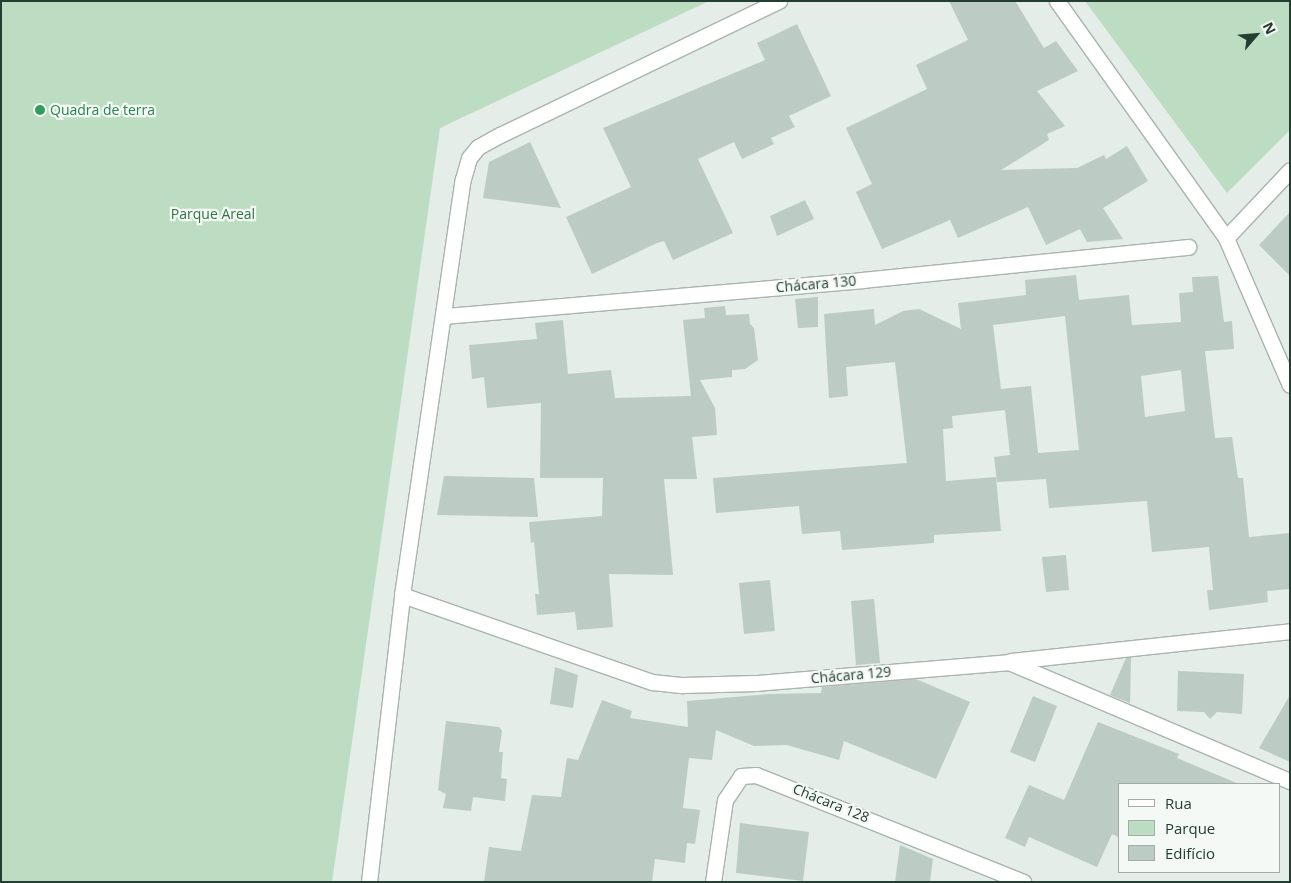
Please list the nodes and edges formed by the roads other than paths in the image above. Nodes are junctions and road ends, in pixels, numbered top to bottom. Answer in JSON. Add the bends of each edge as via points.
{"nodes":[{"id":1,"x":779,"y":1,"type":"edge"},
{"id":2,"x":1057,"y":1,"type":"edge"},
{"id":3,"x":1290,"y":170,"type":"edge"},
{"id":4,"x":1226,"y":238,"type":"junction"},
{"id":5,"x":1188,"y":247,"type":"dead end"},
{"id":6,"x":445,"y":316,"type":"junction"},
{"id":7,"x":1290,"y":385,"type":"edge"},
{"id":8,"x":402,"y":595,"type":"junction"},
{"id":9,"x":1290,"y":631,"type":"edge"},
{"id":10,"x":1009,"y":662,"type":"junction"},
{"id":11,"x":1290,"y":781,"type":"edge"},
{"id":12,"x":369,"y":882,"type":"edge"},
{"id":13,"x":713,"y":882,"type":"edge"},
{"id":14,"x":1023,"y":882,"type":"edge"}],
"edges":[{"from":1,"to":6,"type":"street","via":[[478,147],[469,158],[463,179]]},
{"from":2,"to":4,"type":"street"},
{"from":3,"to":4,"type":"street"},
{"from":4,"to":7,"type":"street"},
{"from":5,"to":6,"type":"street","name":"Chácara 130","via":[[862,280]]},
{"from":6,"to":8,"type":"street"},
{"from":8,"to":10,"type":"street","name":"Chácara 129","via":[[652,682],[683,685],[756,683]]},
{"from":8,"to":12,"type":"street"},
{"from":9,"to":10,"type":"street"},
{"from":10,"to":11,"type":"street","name":"Chácara 129"},
{"from":13,"to":14,"type":"street","name":"Chácara 128","via":[[725,800],[741,776],[756,775]]}]}
